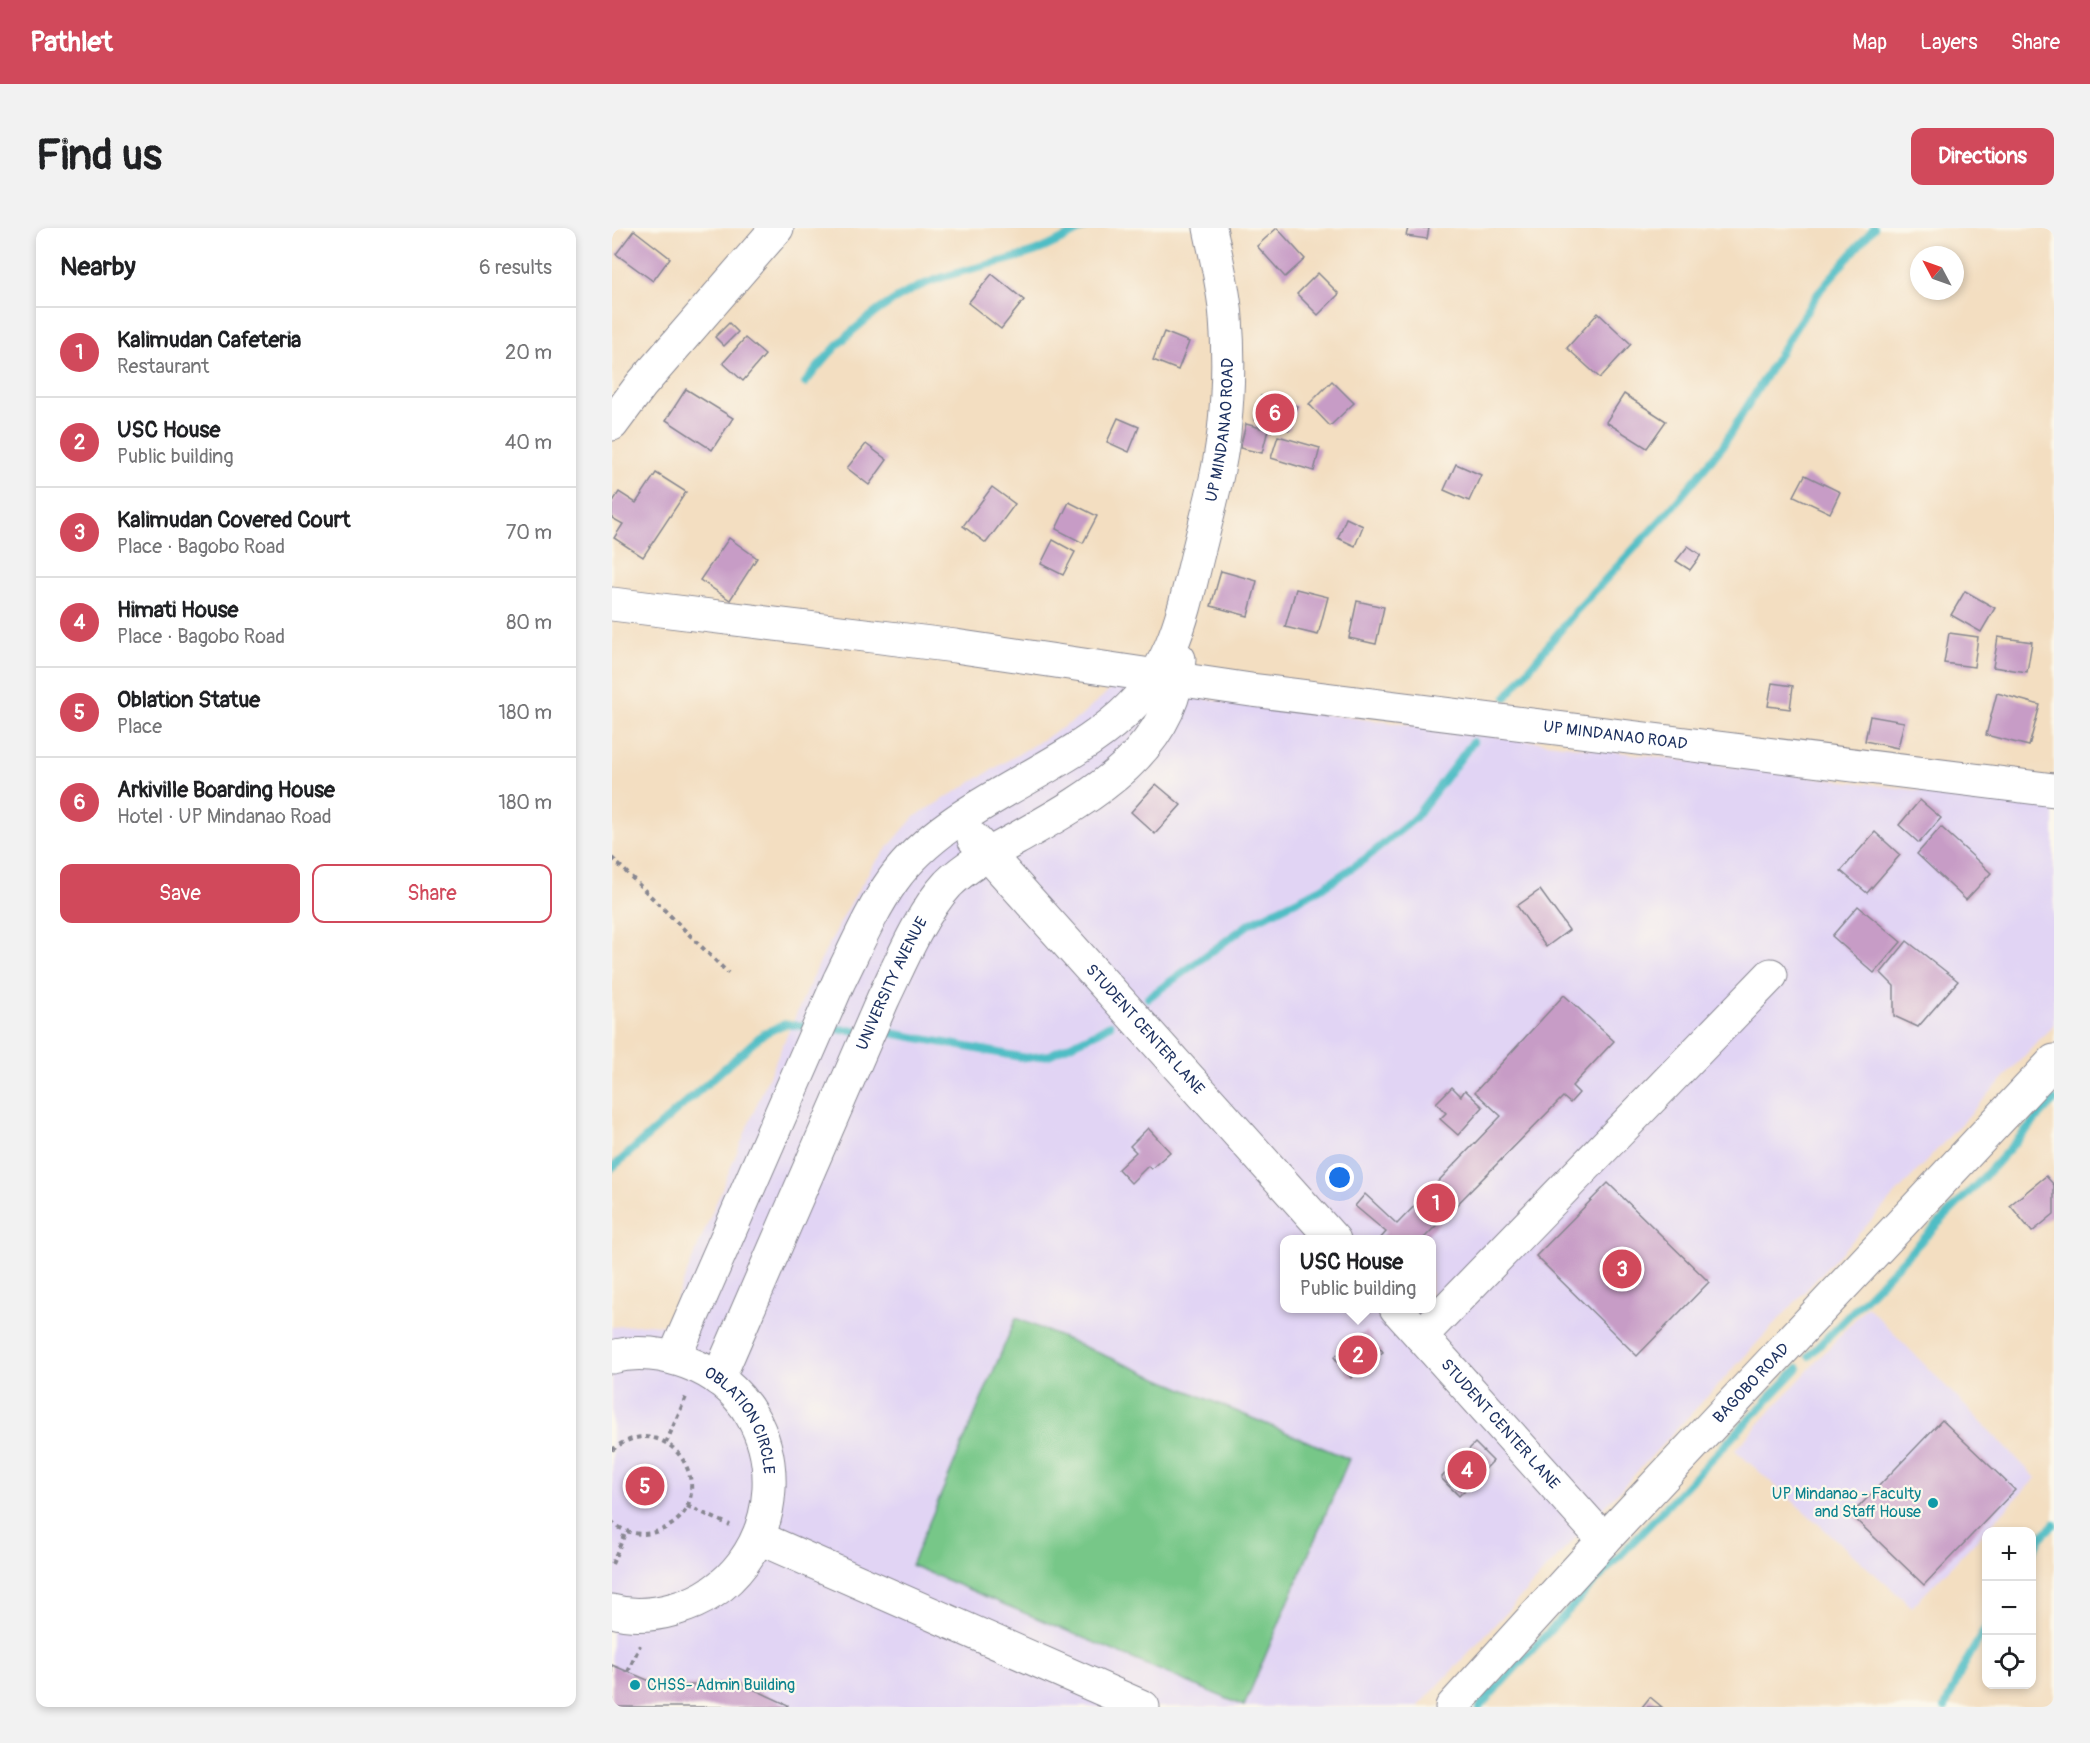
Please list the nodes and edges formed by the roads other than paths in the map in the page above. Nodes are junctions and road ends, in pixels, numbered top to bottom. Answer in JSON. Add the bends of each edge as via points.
{"nodes":[{"id":1,"x":777,"y":228,"type":"edge"},
{"id":2,"x":1210,"y":228,"type":"edge"},
{"id":3,"x":612,"y":424,"type":"edge"},
{"id":4,"x":612,"y":604,"type":"edge"},
{"id":5,"x":1167,"y":677,"type":"junction"},
{"id":6,"x":2054,"y":790,"type":"edge"},
{"id":7,"x":958,"y":821,"type":"junction"},
{"id":8,"x":988,"y":855,"type":"junction"},
{"id":9,"x":1771,"y":975,"type":"dead end"},
{"id":10,"x":2054,"y":1061,"type":"edge"},
{"id":11,"x":1330,"y":1235,"type":"edge"},
{"id":12,"x":1400,"y":1313,"type":"edge"},
{"id":13,"x":1421,"y":1336,"type":"junction"},
{"id":14,"x":612,"y":1357,"type":"edge"},
{"id":15,"x":697,"y":1368,"type":"junction"},
{"id":16,"x":759,"y":1538,"type":"junction"},
{"id":17,"x":1604,"y":1540,"type":"junction"},
{"id":18,"x":612,"y":1611,"type":"edge"},
{"id":19,"x":1143,"y":1707,"type":"edge"},
{"id":20,"x":1452,"y":1707,"type":"edge"}],
"edges":[{"from":1,"to":3,"type":"street"},
{"from":2,"to":5,"type":"street","name":"UP MINDANAO ROAD","via":[[1226,317],[1224,432],[1217,476]]},
{"from":4,"to":5,"type":"street"},
{"from":5,"to":6,"type":"street","name":"UP MINDANAO ROAD"},
{"from":5,"to":7,"type":"street","via":[[1094,737]]},
{"from":5,"to":8,"type":"street","name":"UNIVERSITY AVENUE","via":[[1167,712],[1119,774]]},
{"from":7,"to":8,"type":"street","name":"STUDENT CENTER LANE"},
{"from":7,"to":15,"type":"street","via":[[936,837],[894,880],[839,981]]},
{"from":8,"to":11,"type":"street","name":"STUDENT CENTER LANE"},
{"from":8,"to":15,"type":"street","name":"UNIVERSITY AVENUE","via":[[947,885],[931,907]]},
{"from":9,"to":13,"type":"street"},
{"from":10,"to":17,"type":"street","name":"BAGOBO ROAD"},
{"from":12,"to":13,"type":"street","name":"STUDENT CENTER LANE"},
{"from":13,"to":17,"type":"street","name":"STUDENT CENTER LANE"},
{"from":14,"to":15,"type":"street","via":[[646,1353]]},
{"from":15,"to":16,"type":"street","name":"OBLATION CIRCLE","via":[[740,1400],[767,1451],[771,1480],[768,1510]]},
{"from":16,"to":18,"type":"street","name":"OBLATION CIRCLE","via":[[741,1566],[718,1589],[689,1605],[658,1614]]},
{"from":16,"to":19,"type":"street"},
{"from":17,"to":20,"type":"street","name":"BAGOBO ROAD"}]}
